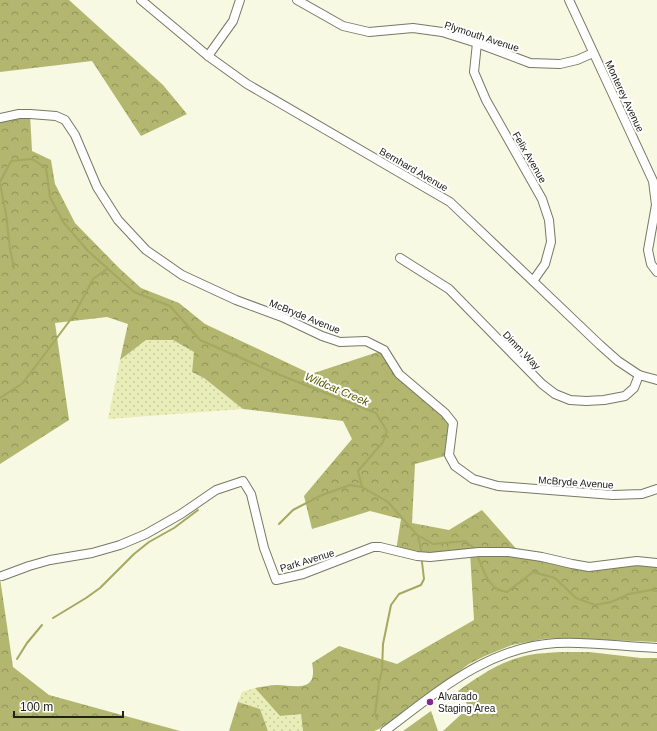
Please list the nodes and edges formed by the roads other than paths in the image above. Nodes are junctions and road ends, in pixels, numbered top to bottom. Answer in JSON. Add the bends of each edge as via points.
{"nodes":[{"id":1,"x":141,"y":0,"type":"edge"},
{"id":2,"x":240,"y":0,"type":"edge"},
{"id":3,"x":297,"y":0,"type":"edge"},
{"id":4,"x":568,"y":0,"type":"edge"},
{"id":5,"x":477,"y":43,"type":"junction"},
{"id":6,"x":594,"y":53,"type":"junction"},
{"id":7,"x":208,"y":56,"type":"junction"},
{"id":8,"x":0,"y":118,"type":"edge"},
{"id":9,"x":400,"y":258,"type":"dead end"},
{"id":10,"x":657,"y":272,"type":"edge"},
{"id":11,"x":533,"y":281,"type":"junction"},
{"id":12,"x":639,"y":375,"type":"junction"},
{"id":13,"x":657,"y":380,"type":"edge"},
{"id":14,"x":657,"y":489,"type":"edge"},
{"id":15,"x":657,"y":563,"type":"edge"},
{"id":16,"x":2,"y":576,"type":"dead end"},
{"id":17,"x":657,"y":648,"type":"edge"},
{"id":18,"x":385,"y":731,"type":"edge"}],
"edges":[{"from":1,"to":7,"type":"street","name":"Bernhard Avenue"},
{"from":2,"to":7,"type":"street","via":[[234,21]]},
{"from":3,"to":5,"type":"street","name":"Plymouth Avenue","via":[[343,26],[369,32],[413,28],[442,32]]},
{"from":4,"to":6,"type":"street","name":"Monterey Avenue"},
{"from":5,"to":6,"type":"street","name":"Plymouth Avenue","via":[[530,63],[560,64]]},
{"from":5,"to":11,"type":"street","name":"Felix Avenue","via":[[474,72],[486,100],[542,199],[549,220],[551,242],[546,264]]},
{"from":6,"to":10,"type":"street","name":"Monterey Avenue","via":[[654,181],[656,205],[648,250],[651,264]]},
{"from":7,"to":11,"type":"street","name":"Bernhard Avenue","via":[[247,84],[450,202]]},
{"from":8,"to":14,"type":"street","name":"McBryde Avenue","via":[[30,114],[56,116],[65,120],[75,135],[97,187],[118,220],[146,250],[182,275],[322,336],[340,342],[366,341],[384,350],[399,374],[453,423],[449,455],[455,466],[473,478],[498,486],[613,495],[642,494]]},
{"from":9,"to":12,"type":"street","name":"Dimm Way","via":[[449,289],[542,384],[555,394],[570,400],[586,401],[625,396],[634,388]]},
{"from":11,"to":12,"type":"street","name":"Bernhard Avenue","via":[[618,361]]},
{"from":12,"to":13,"type":"street","name":"Bernhard Avenue"},
{"from":15,"to":16,"type":"street","name":"Park Avenue","via":[[637,561],[589,566],[500,551],[430,557],[373,547],[303,574],[276,580],[264,548],[251,494],[243,481],[216,490],[181,514],[120,545],[50,560]]},
{"from":17,"to":18,"type":"street","via":[[555,643],[508,652],[461,676]]}]}
